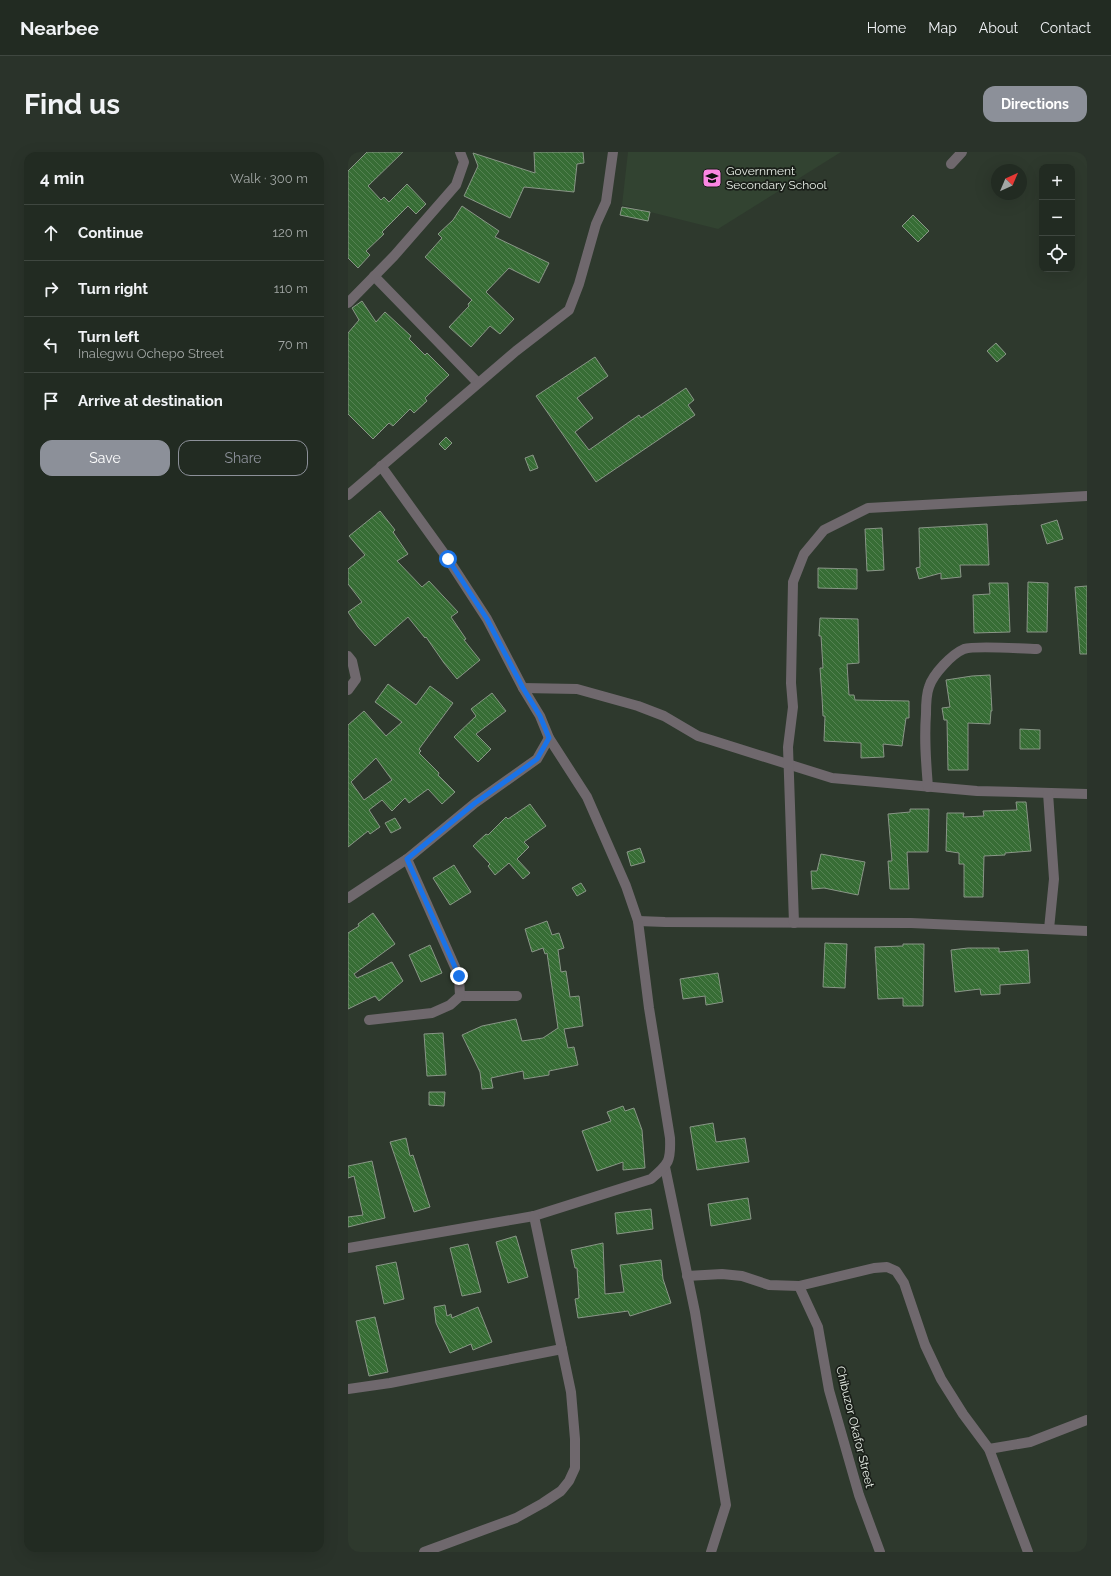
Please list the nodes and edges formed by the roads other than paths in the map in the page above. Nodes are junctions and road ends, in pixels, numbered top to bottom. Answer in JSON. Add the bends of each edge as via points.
{"nodes":[{"id":1,"x":460,"y":152,"type":"edge"},
{"id":2,"x":613,"y":152,"type":"edge"},
{"id":3,"x":962,"y":152,"type":"edge"},
{"id":4,"x":951,"y":164,"type":"dead end"},
{"id":5,"x":374,"y":276,"type":"junction"},
{"id":6,"x":348,"y":303,"type":"edge"},
{"id":7,"x":478,"y":383,"type":"junction"},
{"id":8,"x":381,"y":466,"type":"junction"},
{"id":9,"x":348,"y":495,"type":"edge"},
{"id":10,"x":1087,"y":496,"type":"edge"},
{"id":11,"x":1037,"y":649,"type":"dead end"},
{"id":12,"x":348,"y":656,"type":"edge"},
{"id":13,"x":523,"y":688,"type":"junction"},
{"id":14,"x":348,"y":690,"type":"edge"},
{"id":15,"x":549,"y":738,"type":"junction"},
{"id":16,"x":787,"y":764,"type":"junction"},
{"id":17,"x":928,"y":787,"type":"junction"},
{"id":18,"x":1048,"y":793,"type":"junction"},
{"id":19,"x":1087,"y":794,"type":"edge"},
{"id":20,"x":407,"y":859,"type":"junction"},
{"id":21,"x":348,"y":898,"type":"edge"},
{"id":22,"x":638,"y":921,"type":"junction"},
{"id":23,"x":794,"y":923,"type":"junction"},
{"id":24,"x":1049,"y":929,"type":"junction"},
{"id":25,"x":1087,"y":930,"type":"edge"},
{"id":26,"x":460,"y":996,"type":"junction"},
{"id":27,"x":517,"y":996,"type":"dead end"},
{"id":28,"x":369,"y":1020,"type":"dead end"},
{"id":29,"x":665,"y":1167,"type":"junction"},
{"id":30,"x":534,"y":1216,"type":"junction"},
{"id":31,"x":348,"y":1248,"type":"edge"},
{"id":32,"x":687,"y":1276,"type":"junction"},
{"id":33,"x":799,"y":1286,"type":"junction"},
{"id":34,"x":562,"y":1349,"type":"junction"},
{"id":35,"x":348,"y":1389,"type":"edge"},
{"id":36,"x":1087,"y":1420,"type":"edge"},
{"id":37,"x":989,"y":1449,"type":"junction"},
{"id":38,"x":424,"y":1552,"type":"edge"},
{"id":39,"x":711,"y":1552,"type":"edge"},
{"id":40,"x":880,"y":1552,"type":"edge"},
{"id":41,"x":1028,"y":1552,"type":"edge"}],
"edges":[{"from":1,"to":5,"type":"street","via":[[464,162],[456,185]]},
{"from":2,"to":7,"type":"street","via":[[606,202],[596,224],[569,310]]},
{"from":3,"to":4,"type":"street"},
{"from":5,"to":6,"type":"street"},
{"from":5,"to":7,"type":"street"},
{"from":7,"to":8,"type":"street"},
{"from":8,"to":9,"type":"street"},
{"from":8,"to":13,"type":"street","via":[[448,559],[482,612]]},
{"from":10,"to":16,"type":"street","via":[[868,508],[824,530],[804,554],[793,582],[793,707]]},
{"from":11,"to":17,"type":"street","via":[[964,649],[940,669],[929,685],[927,698],[924,741]]},
{"from":12,"to":14,"type":"street","via":[[352,661],[356,679]]},
{"from":13,"to":15,"type":"street","via":[[540,716]]},
{"from":13,"to":16,"type":"street","via":[[577,689],[638,706],[664,716],[698,736]]},
{"from":15,"to":20,"type":"street","via":[[537,759],[475,803]]},
{"from":15,"to":22,"type":"street","via":[[587,797],[626,886]]},
{"from":16,"to":17,"type":"street","via":[[832,778]]},
{"from":16,"to":23,"type":"street"},
{"from":17,"to":18,"type":"street"},
{"from":18,"to":19,"type":"street"},
{"from":18,"to":24,"type":"street","via":[[1054,879]]},
{"from":20,"to":21,"type":"street"},
{"from":20,"to":26,"type":"street","via":[[459,976]]},
{"from":22,"to":23,"type":"street"},
{"from":22,"to":29,"type":"street","via":[[670,1138],[671,1154]]},
{"from":23,"to":24,"type":"street"},
{"from":24,"to":25,"type":"street"},
{"from":26,"to":27,"type":"street"},
{"from":26,"to":28,"type":"street","via":[[450,1005],[432,1013]]},
{"from":29,"to":30,"type":"street","via":[[651,1179]]},
{"from":29,"to":32,"type":"street"},
{"from":30,"to":31,"type":"street"},
{"from":30,"to":34,"type":"street"},
{"from":32,"to":33,"type":"street","via":[[722,1274],[742,1276],[770,1285]]},
{"from":32,"to":39,"type":"street","via":[[726,1505]]},
{"from":33,"to":37,"type":"street","via":[[874,1268],[887,1267],[896,1270],[904,1283],[925,1345],[941,1379]]},
{"from":33,"to":40,"type":"street","name":"Chibuzor Okafor Street","via":[[818,1327],[829,1390],[858,1495]]},
{"from":34,"to":35,"type":"street"},
{"from":34,"to":38,"type":"street","via":[[571,1392],[575,1439],[575,1468],[569,1481],[561,1491],[516,1518]]},
{"from":36,"to":37,"type":"street","via":[[1030,1442]]},
{"from":37,"to":41,"type":"street"}]}
